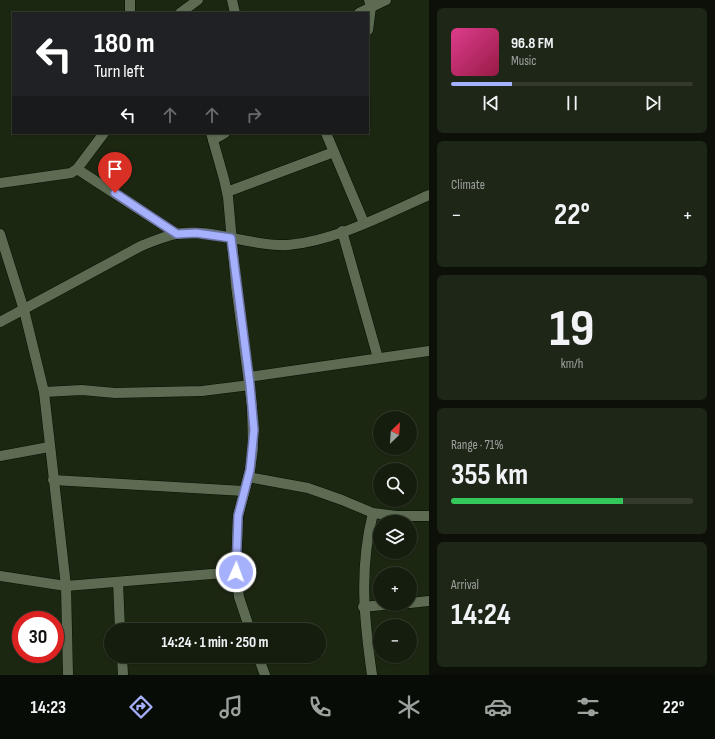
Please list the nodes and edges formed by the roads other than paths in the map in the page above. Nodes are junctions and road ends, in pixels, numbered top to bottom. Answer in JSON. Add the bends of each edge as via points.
{"nodes":[{"id":1,"x":130,"y":0,"type":"edge"},
{"id":2,"x":198,"y":0,"type":"edge"},
{"id":3,"x":232,"y":0,"type":"edge"},
{"id":4,"x":386,"y":0,"type":"edge"},
{"id":5,"x":370,"y":4,"type":"edge"},
{"id":6,"x":130,"y":12,"type":"edge"},
{"id":7,"x":181,"y":12,"type":"edge"},
{"id":8,"x":235,"y":12,"type":"edge"},
{"id":9,"x":360,"y":12,"type":"edge"},
{"id":10,"x":369,"y":17,"type":"edge"},
{"id":11,"x":103,"y":134,"type":"edge"},
{"id":12,"x":326,"y":134,"type":"edge"},
{"id":13,"x":212,"y":136,"type":"edge"},
{"id":14,"x":334,"y":152,"type":"junction"},
{"id":15,"x":77,"y":169,"type":"junction"},
{"id":16,"x":0,"y":183,"type":"edge"},
{"id":17,"x":227,"y":192,"type":"junction"},
{"id":18,"x":429,"y":196,"type":"edge"},
{"id":19,"x":364,"y":223,"type":"junction"},
{"id":20,"x":342,"y":231,"type":"junction"},
{"id":21,"x":0,"y":234,"type":"edge"},
{"id":22,"x":177,"y":234,"type":"junction"},
{"id":23,"x":231,"y":238,"type":"junction"},
{"id":24,"x":24,"y":310,"type":"junction"},
{"id":25,"x":0,"y":322,"type":"edge"},
{"id":26,"x":429,"y":351,"type":"edge"},
{"id":27,"x":378,"y":358,"type":"junction"},
{"id":28,"x":249,"y":381,"type":"junction"},
{"id":29,"x":44,"y":392,"type":"junction"},
{"id":30,"x":49,"y":447,"type":"junction"},
{"id":31,"x":0,"y":456,"type":"edge"},
{"id":32,"x":248,"y":477,"type":"junction"},
{"id":33,"x":53,"y":480,"type":"junction"},
{"id":34,"x":244,"y":491,"type":"junction"},
{"id":35,"x":373,"y":513,"type":"junction"},
{"id":36,"x":429,"y":516,"type":"edge"},
{"id":37,"x":236,"y":572,"type":"junction"},
{"id":38,"x":0,"y":576,"type":"edge"},
{"id":39,"x":118,"y":582,"type":"junction"},
{"id":40,"x":66,"y":586,"type":"junction"},
{"id":41,"x":429,"y":601,"type":"edge"},
{"id":42,"x":417,"y":602,"type":"edge"},
{"id":43,"x":373,"y":606,"type":"edge"},
{"id":44,"x":363,"y":607,"type":"junction"},
{"id":45,"x":120,"y":623,"type":"edge"},
{"id":46,"x":248,"y":623,"type":"edge"},
{"id":47,"x":122,"y":663,"type":"edge"},
{"id":48,"x":261,"y":663,"type":"edge"},
{"id":49,"x":68,"y":675,"type":"edge"},
{"id":50,"x":122,"y":675,"type":"edge"},
{"id":51,"x":265,"y":675,"type":"edge"},
{"id":52,"x":372,"y":675,"type":"edge"}],
"edges":[{"from":1,"to":6,"type":"street"},
{"from":2,"to":7,"type":"street"},
{"from":3,"to":8,"type":"street"},
{"from":4,"to":5,"type":"street"},
{"from":5,"to":9,"type":"street"},
{"from":5,"to":10,"type":"street"},
{"from":11,"to":15,"type":"street"},
{"from":12,"to":14,"type":"street"},
{"from":13,"to":17,"type":"street"},
{"from":14,"to":17,"type":"street"},
{"from":14,"to":19,"type":"street"},
{"from":15,"to":16,"type":"street","via":[[71,173]]},
{"from":15,"to":22,"type":"street"},
{"from":17,"to":23,"type":"street"},
{"from":18,"to":19,"type":"street"},
{"from":19,"to":20,"type":"street"},
{"from":20,"to":23,"type":"street","via":[[289,245]]},
{"from":20,"to":27,"type":"street"},
{"from":21,"to":24,"type":"street"},
{"from":22,"to":23,"type":"street","via":[[196,233]]},
{"from":22,"to":24,"type":"street","via":[[141,246]]},
{"from":23,"to":28,"type":"street"},
{"from":24,"to":25,"type":"street"},
{"from":24,"to":29,"type":"street"},
{"from":26,"to":27,"type":"street"},
{"from":27,"to":28,"type":"street"},
{"from":28,"to":29,"type":"street","via":[[202,391]]},
{"from":28,"to":32,"type":"street","via":[[253,449]]},
{"from":29,"to":30,"type":"street"},
{"from":30,"to":31,"type":"street"},
{"from":30,"to":33,"type":"street"},
{"from":32,"to":34,"type":"street"},
{"from":32,"to":35,"type":"street","via":[[308,488]]},
{"from":33,"to":34,"type":"street"},
{"from":33,"to":40,"type":"street"},
{"from":34,"to":37,"type":"street","via":[[238,516]]},
{"from":35,"to":36,"type":"street"},
{"from":35,"to":44,"type":"street","via":[[363,576]]},
{"from":37,"to":39,"type":"street"},
{"from":37,"to":46,"type":"street","via":[[239,597]]},
{"from":38,"to":40,"type":"street"},
{"from":39,"to":40,"type":"street"},
{"from":39,"to":45,"type":"street"},
{"from":40,"to":49,"type":"street"},
{"from":41,"to":42,"type":"street"},
{"from":43,"to":44,"type":"street"},
{"from":44,"to":52,"type":"street"},
{"from":47,"to":50,"type":"street"},
{"from":48,"to":51,"type":"street"}]}
